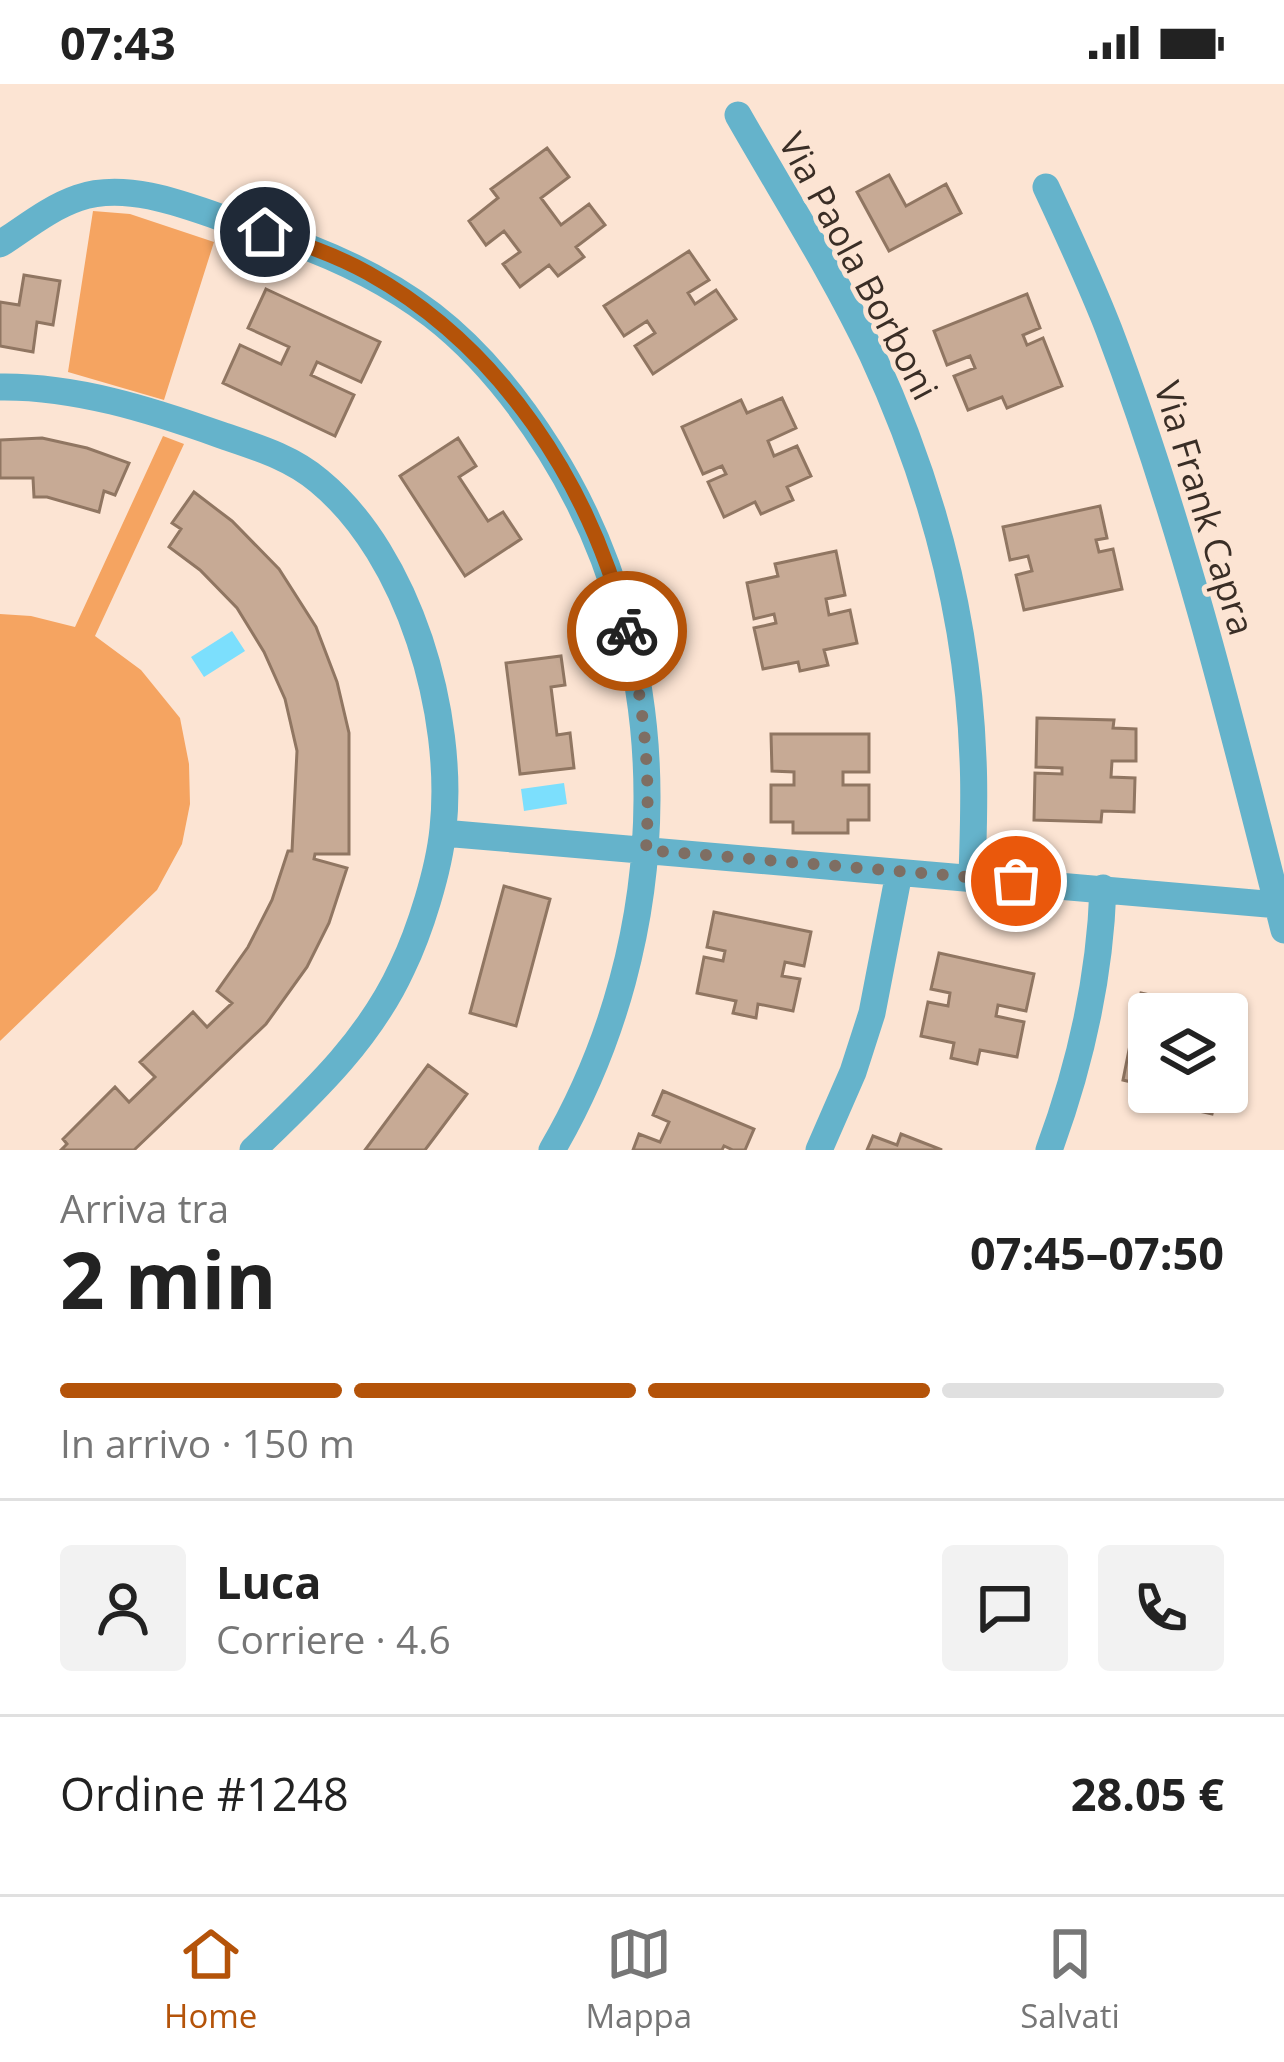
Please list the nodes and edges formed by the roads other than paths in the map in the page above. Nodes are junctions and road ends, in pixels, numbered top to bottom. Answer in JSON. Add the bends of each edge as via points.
{"nodes":[{"id":1,"x":738,"y":115,"type":"dead end"},
{"id":2,"x":1046,"y":187,"type":"dead end"},
{"id":3,"x":0,"y":244,"type":"edge"},
{"id":4,"x":0,"y":387,"type":"edge"},
{"id":5,"x":443,"y":832,"type":"junction"},
{"id":6,"x":646,"y":850,"type":"junction"},
{"id":7,"x":898,"y":873,"type":"junction"},
{"id":8,"x":972,"y":878,"type":"junction"},
{"id":9,"x":1102,"y":888,"type":"junction"},
{"id":10,"x":1281,"y":917,"type":"edge"},
{"id":11,"x":253,"y":1150,"type":"edge"},
{"id":12,"x":552,"y":1150,"type":"edge"},
{"id":13,"x":819,"y":1150,"type":"edge"},
{"id":14,"x":1048,"y":1150,"type":"edge"}],
"edges":[{"from":1,"to":8,"type":"street","name":"Via Paola Borboni","via":[[870,350],[925,486],[966,675]]},
{"from":2,"to":10,"type":"street","name":"Via Frank Capra","via":[[1108,326],[1174,520]]},
{"from":3,"to":6,"type":"street","via":[[75,199],[151,198],[347,263],[468,345],[543,440],[606,562],[644,721]]},
{"from":4,"to":5,"type":"street","via":[[146,410],[293,463],[337,497],[387,567],[429,674],[443,744]]},
{"from":5,"to":6,"type":"street"},
{"from":5,"to":11,"type":"street","via":[[410,951],[380,1011],[328,1078]]},
{"from":6,"to":7,"type":"street"},
{"from":6,"to":12,"type":"street","via":[[608,1029]]},
{"from":7,"to":8,"type":"street"},
{"from":7,"to":13,"type":"street","via":[[872,1013]]},
{"from":8,"to":9,"type":"street"},
{"from":9,"to":10,"type":"street"},
{"from":9,"to":14,"type":"street","via":[[1089,1012]]}]}
